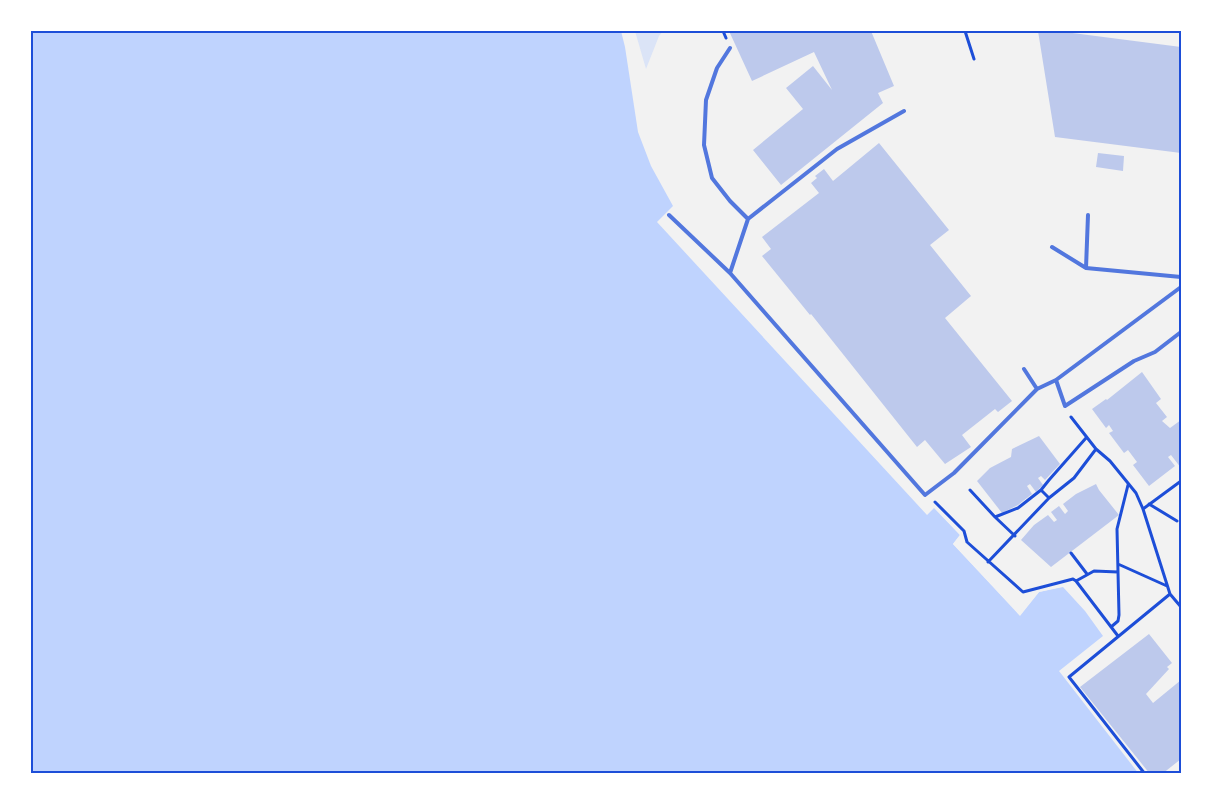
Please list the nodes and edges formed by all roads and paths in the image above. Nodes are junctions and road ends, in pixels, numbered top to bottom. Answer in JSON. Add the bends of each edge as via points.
{"nodes":[{"id":1,"x":965,"y":31,"type":"edge"},
{"id":2,"x":730,"y":48,"type":"dead end"},
{"id":3,"x":974,"y":59,"type":"dead end"},
{"id":4,"x":904,"y":111,"type":"dead end"},
{"id":5,"x":669,"y":215,"type":"dead end"},
{"id":6,"x":1088,"y":215,"type":"dead end"},
{"id":7,"x":748,"y":219,"type":"junction"},
{"id":8,"x":1052,"y":247,"type":"dead end"},
{"id":9,"x":1086,"y":268,"type":"junction"},
{"id":10,"x":730,"y":273,"type":"junction"},
{"id":11,"x":1181,"y":277,"type":"edge"},
{"id":12,"x":1181,"y":287,"type":"edge"},
{"id":13,"x":1181,"y":332,"type":"edge"},
{"id":14,"x":1024,"y":369,"type":"dead end"},
{"id":15,"x":1056,"y":380,"type":"junction"},
{"id":16,"x":1037,"y":389,"type":"junction"},
{"id":17,"x":1065,"y":406,"type":"junction"},
{"id":18,"x":1086,"y":438,"type":"junction"},
{"id":19,"x":1096,"y":449,"type":"junction"},
{"id":20,"x":1181,"y":481,"type":"edge"},
{"id":21,"x":1128,"y":485,"type":"junction"},
{"id":22,"x":970,"y":490,"type":"dead end"},
{"id":23,"x":1042,"y":490,"type":"junction"},
{"id":24,"x":1049,"y":498,"type":"junction"},
{"id":25,"x":938,"y":504,"type":"dead end"},
{"id":26,"x":1149,"y":504,"type":"junction"},
{"id":27,"x":1143,"y":509,"type":"junction"},
{"id":28,"x":995,"y":517,"type":"junction"},
{"id":29,"x":1177,"y":521,"type":"dead end"},
{"id":30,"x":1015,"y":536,"type":"junction"},
{"id":31,"x":1071,"y":553,"type":"dead end"},
{"id":32,"x":988,"y":562,"type":"junction"},
{"id":33,"x":1118,"y":564,"type":"junction"},
{"id":34,"x":1118,"y":572,"type":"junction"},
{"id":35,"x":1087,"y":574,"type":"junction"},
{"id":36,"x":1075,"y":580,"type":"junction"},
{"id":37,"x":1168,"y":587,"type":"junction"},
{"id":38,"x":1170,"y":594,"type":"junction"},
{"id":39,"x":1181,"y":607,"type":"edge"},
{"id":40,"x":1111,"y":627,"type":"junction"},
{"id":41,"x":1118,"y":636,"type":"junction"},
{"id":42,"x":1145,"y":774,"type":"edge"}],
"edges":[{"from":1,"to":3,"type":"path"},
{"from":2,"to":7,"type":"lane","via":[[716,68],[706,100],[704,144],[712,178]]},
{"from":4,"to":7,"type":"lane","via":[[837,149]]},
{"from":5,"to":10,"type":"lane"},
{"from":6,"to":9,"type":"lane"},
{"from":7,"to":10,"type":"lane"},
{"from":8,"to":9,"type":"lane"},
{"from":9,"to":11,"type":"lane"},
{"from":10,"to":16,"type":"lane","via":[[925,495],[954,473]]},
{"from":12,"to":15,"type":"lane"},
{"from":13,"to":17,"type":"lane","via":[[1155,352],[1134,361]]},
{"from":14,"to":16,"type":"lane"},
{"from":15,"to":16,"type":"lane"},
{"from":15,"to":17,"type":"lane"},
{"from":17,"to":18,"type":"path"},
{"from":18,"to":19,"type":"path"},
{"from":18,"to":23,"type":"path"},
{"from":19,"to":21,"type":"path"},
{"from":19,"to":24,"type":"path","via":[[1074,478]]},
{"from":20,"to":26,"type":"path"},
{"from":21,"to":27,"type":"path","via":[[1136,493]]},
{"from":21,"to":33,"type":"path","via":[[1117,529]]},
{"from":22,"to":28,"type":"path"},
{"from":23,"to":24,"type":"path"},
{"from":23,"to":28,"type":"path","via":[[1018,508]]},
{"from":24,"to":30,"type":"path"},
{"from":25,"to":32,"type":"path","via":[[964,531],[967,542]]},
{"from":26,"to":27,"type":"path"},
{"from":26,"to":29,"type":"path"},
{"from":27,"to":37,"type":"path"},
{"from":28,"to":30,"type":"path"},
{"from":30,"to":32,"type":"path"},
{"from":31,"to":35,"type":"path"},
{"from":32,"to":36,"type":"path","via":[[1023,592]]},
{"from":33,"to":34,"type":"path"},
{"from":33,"to":37,"type":"path"},
{"from":34,"to":35,"type":"path","via":[[1094,571]]},
{"from":34,"to":40,"type":"path","via":[[1119,615]]},
{"from":35,"to":36,"type":"path"},
{"from":36,"to":40,"type":"path"},
{"from":37,"to":38,"type":"path"},
{"from":38,"to":39,"type":"path"},
{"from":38,"to":41,"type":"path"},
{"from":40,"to":41,"type":"path"},
{"from":41,"to":42,"type":"path","via":[[1069,676]]}]}
